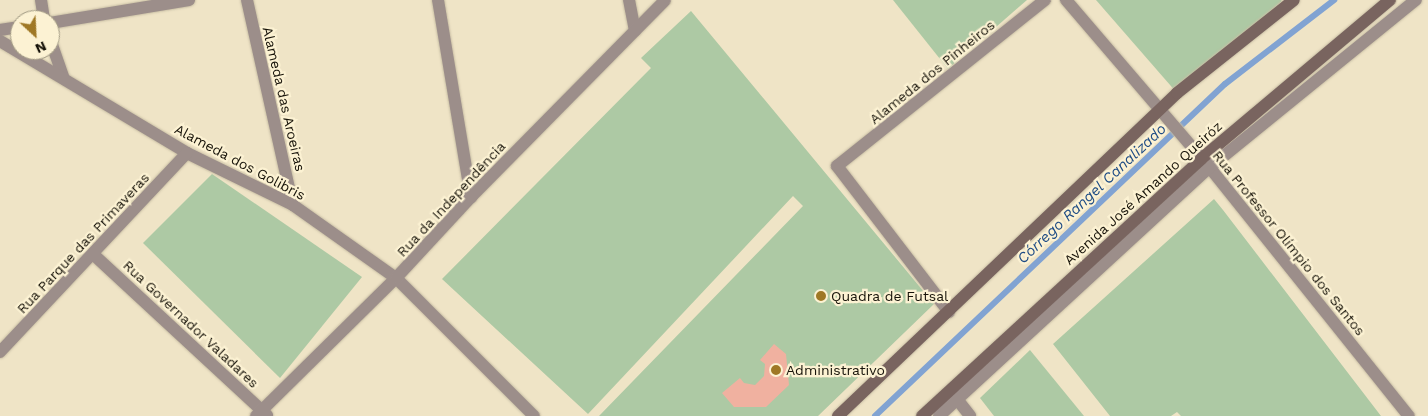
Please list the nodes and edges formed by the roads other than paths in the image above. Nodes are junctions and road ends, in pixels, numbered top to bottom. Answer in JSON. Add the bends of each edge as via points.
{"nodes":[{"id":1,"x":189,"y":0,"type":"edge"},
{"id":2,"x":247,"y":0,"type":"edge"},
{"id":3,"x":438,"y":0,"type":"edge"},
{"id":4,"x":629,"y":0,"type":"edge"},
{"id":5,"x":665,"y":0,"type":"edge"},
{"id":6,"x":1045,"y":0,"type":"edge"},
{"id":7,"x":1066,"y":0,"type":"edge"},
{"id":8,"x":1294,"y":0,"type":"edge"},
{"id":9,"x":1390,"y":0,"type":"edge"},
{"id":10,"x":1416,"y":0,"type":"edge"},
{"id":11,"x":60,"y":21,"type":"edge"},
{"id":12,"x":635,"y":30,"type":"junction"},
{"id":13,"x":0,"y":41,"type":"edge"},
{"id":14,"x":57,"y":60,"type":"edge"},
{"id":15,"x":64,"y":79,"type":"junction"},
{"id":16,"x":1162,"y":115,"type":"junction"},
{"id":17,"x":187,"y":153,"type":"junction"},
{"id":18,"x":1201,"y":159,"type":"junction"},
{"id":19,"x":471,"y":197,"type":"junction"},
{"id":20,"x":292,"y":205,"type":"junction"},
{"id":21,"x":94,"y":255,"type":"junction"},
{"id":22,"x":396,"y":278,"type":"junction"},
{"id":23,"x":949,"y":312,"type":"junction"},
{"id":24,"x":0,"y":352,"type":"edge"},
{"id":25,"x":953,"y":395,"type":"junction"},
{"id":26,"x":262,"y":414,"type":"edge"},
{"id":27,"x":534,"y":416,"type":"edge"},
{"id":28,"x":838,"y":416,"type":"edge"},
{"id":29,"x":922,"y":416,"type":"edge"},
{"id":30,"x":939,"y":416,"type":"edge"},
{"id":31,"x":970,"y":416,"type":"edge"},
{"id":32,"x":1409,"y":416,"type":"edge"}],
"edges":[{"from":1,"to":11,"type":"street"},
{"from":2,"to":20,"type":"street","name":"Alameda das Aroeiras"},
{"from":3,"to":19,"type":"street"},
{"from":4,"to":12,"type":"street"},
{"from":5,"to":12,"type":"street","name":"Rua da Independência"},
{"from":6,"to":23,"type":"street","name":"Alameda dos Pinheiros","via":[[837,166]]},
{"from":7,"to":16,"type":"street","name":"Rua Professor Olímpio dos Santos"},
{"from":8,"to":16,"type":"main road"},
{"from":9,"to":18,"type":"main road","name":"Avenida José Amando Queiróz"},
{"from":10,"to":18,"type":"street"},
{"from":12,"to":19,"type":"street","name":"Rua da Independência"},
{"from":13,"to":15,"type":"street","name":"Alameda dos Golibris"},
{"from":14,"to":15,"type":"street"},
{"from":15,"to":17,"type":"street","name":"Alameda dos Golibris"},
{"from":16,"to":18,"type":"street","name":"Rua Professor Olímpio dos Santos"},
{"from":16,"to":23,"type":"main road"},
{"from":17,"to":20,"type":"street","name":"Alameda dos Golibris"},
{"from":17,"to":21,"type":"street","name":"Rua Parque das Primaveras"},
{"from":18,"to":25,"type":"main road","name":"Avenida José Amando Queiróz"},
{"from":18,"to":32,"type":"street","name":"Rua Professor Olímpio dos Santos"},
{"from":19,"to":22,"type":"street","name":"Rua da Independência"},
{"from":20,"to":22,"type":"street","name":"Alameda dos Golibris"},
{"from":21,"to":24,"type":"street","name":"Rua Parque das Primaveras"},
{"from":21,"to":26,"type":"street","name":"Rua Governador Valadares"},
{"from":22,"to":26,"type":"street","name":"Rua da Independência"},
{"from":22,"to":27,"type":"street","name":"Alameda dos Golibris"},
{"from":23,"to":28,"type":"main road"},
{"from":25,"to":29,"type":"main road","name":"Avenida José Amando Queiróz"},
{"from":25,"to":30,"type":"street"},
{"from":25,"to":31,"type":"street"}]}
